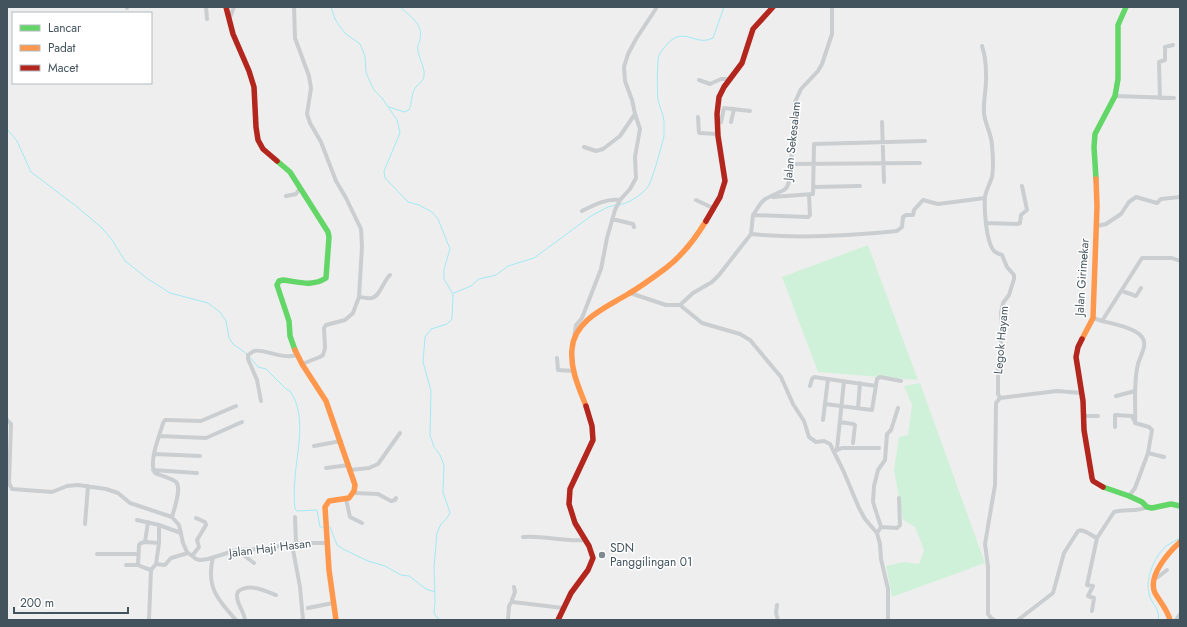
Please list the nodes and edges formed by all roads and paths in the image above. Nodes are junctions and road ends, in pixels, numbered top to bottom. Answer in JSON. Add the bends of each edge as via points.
{"nodes":[{"id":1,"x":206,"y":7,"type":"edge"},
{"id":2,"x":226,"y":7,"type":"edge"},
{"id":3,"x":234,"y":7,"type":"edge"},
{"id":4,"x":294,"y":7,"type":"edge"},
{"id":5,"x":657,"y":7,"type":"edge"},
{"id":6,"x":773,"y":7,"type":"edge"},
{"id":7,"x":832,"y":7,"type":"edge"},
{"id":8,"x":1126,"y":7,"type":"edge"},
{"id":9,"x":207,"y":19,"type":"dead end"},
{"id":10,"x":229,"y":20,"type":"junction"},
{"id":11,"x":1173,"y":45,"type":"dead end"},
{"id":12,"x":982,"y":46,"type":"dead end"},
{"id":13,"x":731,"y":79,"type":"junction"},
{"id":14,"x":699,"y":80,"type":"dead end"},
{"id":15,"x":1115,"y":96,"type":"junction"},
{"id":16,"x":1160,"y":98,"type":"junction"},
{"id":17,"x":1174,"y":98,"type":"dead end"},
{"id":18,"x":734,"y":109,"type":"junction"},
{"id":19,"x":750,"y":112,"type":"dead end"},
{"id":20,"x":635,"y":114,"type":"junction"},
{"id":21,"x":698,"y":118,"type":"dead end"},
{"id":22,"x":731,"y":122,"type":"dead end"},
{"id":23,"x":882,"y":122,"type":"dead end"},
{"id":24,"x":718,"y":123,"type":"junction"},
{"id":25,"x":718,"y":134,"type":"junction"},
{"id":26,"x":925,"y":141,"type":"dead end"},
{"id":27,"x":883,"y":142,"type":"junction"},
{"id":28,"x":584,"y":147,"type":"dead end"},
{"id":29,"x":883,"y":163,"type":"junction"},
{"id":30,"x":920,"y":163,"type":"dead end"},
{"id":31,"x":790,"y":164,"type":"junction"},
{"id":32,"x":814,"y":164,"type":"junction"},
{"id":33,"x":884,"y":182,"type":"dead end"},
{"id":34,"x":860,"y":186,"type":"dead end"},
{"id":35,"x":1022,"y":186,"type":"dead end"},
{"id":36,"x":813,"y":187,"type":"junction"},
{"id":37,"x":300,"y":188,"type":"junction"},
{"id":38,"x":809,"y":195,"type":"junction"},
{"id":39,"x":286,"y":196,"type":"dead end"},
{"id":40,"x":770,"y":197,"type":"junction"},
{"id":41,"x":1180,"y":197,"type":"edge"},
{"id":42,"x":985,"y":198,"type":"junction"},
{"id":43,"x":620,"y":200,"type":"junction"},
{"id":44,"x":696,"y":200,"type":"dead end"},
{"id":45,"x":713,"y":208,"type":"junction"},
{"id":46,"x":582,"y":211,"type":"dead end"},
{"id":47,"x":753,"y":215,"type":"junction"},
{"id":48,"x":612,"y":219,"type":"junction"},
{"id":49,"x":986,"y":223,"type":"junction"},
{"id":50,"x":1096,"y":226,"type":"junction"},
{"id":51,"x":634,"y":228,"type":"dead end"},
{"id":52,"x":750,"y":234,"type":"junction"},
{"id":53,"x":1180,"y":261,"type":"edge"},
{"id":54,"x":390,"y":275,"type":"dead end"},
{"id":55,"x":1141,"y":288,"type":"dead end"},
{"id":56,"x":1122,"y":291,"type":"junction"},
{"id":57,"x":630,"y":292,"type":"junction"},
{"id":58,"x":359,"y":297,"type":"junction"},
{"id":59,"x":680,"y":305,"type":"junction"},
{"id":60,"x":1093,"y":318,"type":"junction"},
{"id":61,"x":1102,"y":321,"type":"junction"},
{"id":62,"x":573,"y":342,"type":"junction"},
{"id":63,"x":296,"y":355,"type":"junction"},
{"id":64,"x":557,"y":358,"type":"dead end"},
{"id":65,"x":302,"y":364,"type":"junction"},
{"id":66,"x":574,"y":370,"type":"junction"},
{"id":67,"x":828,"y":379,"type":"junction"},
{"id":68,"x":844,"y":381,"type":"junction"},
{"id":69,"x":901,"y":381,"type":"dead end"},
{"id":70,"x":860,"y":383,"type":"junction"},
{"id":71,"x":810,"y":386,"type":"dead end"},
{"id":72,"x":876,"y":386,"type":"junction"},
{"id":73,"x":1135,"y":391,"type":"junction"},
{"id":74,"x":1082,"y":393,"type":"junction"},
{"id":75,"x":1116,"y":396,"type":"dead end"},
{"id":76,"x":1000,"y":398,"type":"junction"},
{"id":77,"x":261,"y":402,"type":"dead end"},
{"id":78,"x":825,"y":404,"type":"junction"},
{"id":79,"x":236,"y":406,"type":"dead end"},
{"id":80,"x":842,"y":406,"type":"junction"},
{"id":81,"x":858,"y":408,"type":"junction"},
{"id":82,"x":898,"y":408,"type":"dead end"},
{"id":83,"x":1084,"y":416,"type":"junction"},
{"id":84,"x":1098,"y":416,"type":"dead end"},
{"id":85,"x":7,"y":420,"type":"edge"},
{"id":86,"x":823,"y":420,"type":"dead end"},
{"id":87,"x":242,"y":422,"type":"dead end"},
{"id":88,"x":840,"y":422,"type":"junction"},
{"id":89,"x":1135,"y":424,"type":"junction"},
{"id":90,"x":1115,"y":427,"type":"dead end"},
{"id":91,"x":400,"y":433,"type":"dead end"},
{"id":92,"x":159,"y":436,"type":"junction"},
{"id":93,"x":341,"y":442,"type":"junction"},
{"id":94,"x":853,"y":443,"type":"dead end"},
{"id":95,"x":314,"y":446,"type":"dead end"},
{"id":96,"x":879,"y":448,"type":"dead end"},
{"id":97,"x":835,"y":451,"type":"junction"},
{"id":98,"x":1148,"y":453,"type":"junction"},
{"id":99,"x":154,"y":454,"type":"junction"},
{"id":100,"x":200,"y":456,"type":"dead end"},
{"id":101,"x":1164,"y":457,"type":"dead end"},
{"id":102,"x":8,"y":463,"type":"edge"},
{"id":103,"x":350,"y":467,"type":"junction"},
{"id":104,"x":326,"y":468,"type":"dead end"},
{"id":105,"x":153,"y":470,"type":"junction"},
{"id":106,"x":197,"y":472,"type":"dead end"},
{"id":107,"x":88,"y":486,"type":"junction"},
{"id":108,"x":354,"y":493,"type":"junction"},
{"id":109,"x":1129,"y":496,"type":"junction"},
{"id":110,"x":396,"y":498,"type":"dead end"},
{"id":111,"x":899,"y":498,"type":"dead end"},
{"id":112,"x":346,"y":499,"type":"junction"},
{"id":113,"x":1180,"y":506,"type":"edge"},
{"id":114,"x":1147,"y":507,"type":"junction"},
{"id":115,"x":172,"y":516,"type":"junction"},
{"id":116,"x":295,"y":517,"type":"dead end"},
{"id":117,"x":196,"y":518,"type":"dead end"},
{"id":118,"x":137,"y":520,"type":"dead end"},
{"id":119,"x":148,"y":522,"type":"junction"},
{"id":120,"x":362,"y":523,"type":"dead end"},
{"id":121,"x":85,"y":524,"type":"dead end"},
{"id":122,"x":159,"y":525,"type":"junction"},
{"id":123,"x":881,"y":527,"type":"junction"},
{"id":124,"x":181,"y":533,"type":"junction"},
{"id":125,"x":877,"y":533,"type":"junction"},
{"id":126,"x":523,"y":537,"type":"dead end"},
{"id":127,"x":1097,"y":538,"type":"junction"},
{"id":128,"x":585,"y":540,"type":"junction"},
{"id":129,"x":145,"y":542,"type":"junction"},
{"id":130,"x":1180,"y":542,"type":"edge"},
{"id":131,"x":159,"y":543,"type":"junction"},
{"id":132,"x":294,"y":543,"type":"junction"},
{"id":133,"x":328,"y":543,"type":"junction"},
{"id":134,"x":236,"y":550,"type":"junction"},
{"id":135,"x":188,"y":553,"type":"junction"},
{"id":136,"x":97,"y":554,"type":"dead end"},
{"id":137,"x":138,"y":554,"type":"junction"},
{"id":138,"x":192,"y":556,"type":"junction"},
{"id":139,"x":213,"y":557,"type":"junction"},
{"id":140,"x":254,"y":563,"type":"dead end"},
{"id":141,"x":156,"y":564,"type":"junction"},
{"id":142,"x":126,"y":565,"type":"dead end"},
{"id":143,"x":138,"y":565,"type":"junction"},
{"id":144,"x":152,"y":570,"type":"junction"},
{"id":145,"x":1167,"y":570,"type":"dead end"},
{"id":146,"x":1154,"y":578,"type":"junction"},
{"id":147,"x":514,"y":587,"type":"dead end"},
{"id":148,"x":276,"y":595,"type":"dead end"},
{"id":149,"x":512,"y":601,"type":"junction"},
{"id":150,"x":333,"y":604,"type":"junction"},
{"id":151,"x":777,"y":606,"type":"dead end"},
{"id":152,"x":308,"y":608,"type":"dead end"},
{"id":153,"x":563,"y":608,"type":"junction"},
{"id":154,"x":1092,"y":611,"type":"dead end"},
{"id":155,"x":1180,"y":614,"type":"edge"},
{"id":156,"x":150,"y":619,"type":"edge"},
{"id":157,"x":236,"y":620,"type":"edge"},
{"id":158,"x":245,"y":620,"type":"edge"},
{"id":159,"x":303,"y":620,"type":"edge"},
{"id":160,"x":336,"y":620,"type":"edge"},
{"id":161,"x":508,"y":620,"type":"edge"},
{"id":162,"x":558,"y":620,"type":"edge"},
{"id":163,"x":778,"y":620,"type":"edge"},
{"id":164,"x":888,"y":620,"type":"edge"},
{"id":165,"x":994,"y":620,"type":"edge"},
{"id":166,"x":1018,"y":620,"type":"edge"},
{"id":167,"x":1170,"y":620,"type":"edge"},
{"id":168,"x":1176,"y":620,"type":"edge"}],
"edges":[{"from":1,"to":9,"type":"street"},
{"from":2,"to":10,"type":"street"},
{"from":3,"to":10,"type":"street"},
{"from":4,"to":58,"type":"street","via":[[295,38],[311,88],[307,114],[322,142],[336,181],[361,229]]},
{"from":5,"to":20,"type":"street","via":[[636,39],[624,67],[624,76]]},
{"from":6,"to":13,"type":"street","via":[[753,29],[745,56]]},
{"from":7,"to":31,"type":"street","name":"Jalan Sekesalam","via":[[832,34],[822,64],[801,89],[795,102]]},
{"from":8,"to":15,"type":"street","name":"Jalan Girimekar","via":[[1118,25],[1118,78]]},
{"from":10,"to":37,"type":"street","via":[[255,92],[256,132],[260,146],[283,164]]},
{"from":11,"to":16,"type":"street","via":[[1165,47],[1165,60],[1159,62]]},
{"from":12,"to":42,"type":"street","name":"Legok Hayam","via":[[986,75],[984,114],[992,140],[993,162],[992,177]]},
{"from":13,"to":14,"type":"street","via":[[721,79],[710,84]]},
{"from":13,"to":24,"type":"street","via":[[720,93]]},
{"from":15,"to":16,"type":"street"},
{"from":15,"to":50,"type":"street","name":"Jalan Girimekar","via":[[1095,134]]},
{"from":16,"to":17,"type":"street"},
{"from":18,"to":19,"type":"street"},
{"from":18,"to":22,"type":"street"},
{"from":18,"to":24,"type":"street","via":[[724,108],[721,122]]},
{"from":20,"to":28,"type":"street","via":[[620,136],[603,149],[596,151]]},
{"from":20,"to":43,"type":"street","via":[[640,129],[635,157],[636,178]]},
{"from":21,"to":25,"type":"street","via":[[699,133]]},
{"from":23,"to":27,"type":"street"},
{"from":24,"to":25,"type":"street"},
{"from":25,"to":45,"type":"street","via":[[725,177],[724,186]]},
{"from":26,"to":27,"type":"street"},
{"from":27,"to":29,"type":"street"},
{"from":27,"to":32,"type":"street","via":[[814,144]]},
{"from":29,"to":30,"type":"street"},
{"from":29,"to":32,"type":"street"},
{"from":29,"to":33,"type":"street"},
{"from":31,"to":32,"type":"street"},
{"from":31,"to":40,"type":"street","name":"Jalan Sekesalam","via":[[787,187]]},
{"from":32,"to":36,"type":"street"},
{"from":34,"to":36,"type":"street"},
{"from":35,"to":49,"type":"street","via":[[1027,210],[1020,215],[1020,223]]},
{"from":36,"to":38,"type":"street","via":[[813,194]]},
{"from":37,"to":39,"type":"street","via":[[296,194]]},
{"from":37,"to":63,"type":"street","via":[[329,237],[326,278],[314,284],[283,280],[277,285]]},
{"from":38,"to":40,"type":"street"},
{"from":38,"to":47,"type":"street","via":[[808,217]]},
{"from":40,"to":47,"type":"street","name":"Jalan Sekesalam","via":[[761,203]]},
{"from":41,"to":50,"type":"street","via":[[1161,198],[1157,203],[1136,197],[1121,214],[1106,224]]},
{"from":42,"to":49,"type":"street","name":"Legok Hayam"},
{"from":42,"to":52,"type":"street","via":[[938,204],[923,200],[913,215],[903,217],[902,227],[897,231],[809,237]]},
{"from":43,"to":46,"type":"street","via":[[609,200]]},
{"from":43,"to":48,"type":"street"},
{"from":44,"to":45,"type":"street"},
{"from":45,"to":57,"type":"street","via":[[694,241],[683,254]]},
{"from":47,"to":52,"type":"street"},
{"from":48,"to":51,"type":"street","via":[[633,224]]},
{"from":48,"to":62,"type":"street","via":[[601,269],[582,318],[576,326]]},
{"from":49,"to":76,"type":"street","name":"Legok Hayam","via":[[992,247],[1004,257],[1007,267],[1014,275],[1001,313],[998,370]]},
{"from":50,"to":60,"type":"street","name":"Jalan Girimekar"},
{"from":52,"to":59,"type":"street","via":[[719,275]]},
{"from":53,"to":56,"type":"street","via":[[1172,258],[1142,258]]},
{"from":54,"to":58,"type":"street","via":[[374,297]]},
{"from":55,"to":56,"type":"street","via":[[1136,296]]},
{"from":56,"to":61,"type":"street"},
{"from":57,"to":59,"type":"street","via":[[666,306]]},
{"from":57,"to":62,"type":"street","via":[[585,321]]},
{"from":58,"to":65,"type":"street","via":[[349,317],[324,328],[323,355]]},
{"from":59,"to":97,"type":"street","via":[[702,323],[740,334],[750,340],[781,377],[804,421],[809,437],[816,442],[828,442]]},
{"from":60,"to":61,"type":"street"},
{"from":60,"to":74,"type":"street","name":"Jalan Girimekar","via":[[1077,352]]},
{"from":61,"to":73,"type":"street","via":[[1134,332],[1144,341]]},
{"from":62,"to":66,"type":"street"},
{"from":63,"to":65,"type":"street"},
{"from":63,"to":77,"type":"street","via":[[274,355],[259,350],[248,355],[257,380]]},
{"from":64,"to":66,"type":"street","via":[[558,369]]},
{"from":65,"to":93,"type":"street","via":[[326,401]]},
{"from":66,"to":128,"type":"street","via":[[594,434],[568,497],[573,519]]},
{"from":67,"to":68,"type":"street"},
{"from":67,"to":71,"type":"street","via":[[814,377]]},
{"from":67,"to":78,"type":"street"},
{"from":68,"to":70,"type":"street"},
{"from":68,"to":80,"type":"street"},
{"from":69,"to":72,"type":"street","via":[[880,377]]},
{"from":70,"to":72,"type":"street"},
{"from":70,"to":81,"type":"street"},
{"from":72,"to":81,"type":"street","via":[[872,410]]},
{"from":73,"to":75,"type":"street"},
{"from":73,"to":89,"type":"street"},
{"from":74,"to":76,"type":"street","via":[[1057,391]]},
{"from":74,"to":83,"type":"street","name":"Jalan Girimekar"},
{"from":76,"to":165,"type":"street","name":"Legok Hayam","via":[[996,403],[995,485],[985,544],[988,567],[988,614]]},
{"from":78,"to":80,"type":"street"},
{"from":78,"to":86,"type":"street"},
{"from":79,"to":92,"type":"street","via":[[201,421],[165,420]]},
{"from":80,"to":81,"type":"street"},
{"from":80,"to":88,"type":"street"},
{"from":82,"to":123,"type":"street","via":[[891,430],[887,434],[885,460],[878,470],[874,486],[874,502]]},
{"from":83,"to":84,"type":"street"},
{"from":83,"to":109,"type":"street","name":"Jalan Girimekar","via":[[1093,481]]},
{"from":85,"to":102,"type":"street","via":[[11,424]]},
{"from":87,"to":92,"type":"street","via":[[206,438]]},
{"from":88,"to":94,"type":"street","via":[[855,426]]},
{"from":88,"to":97,"type":"street"},
{"from":89,"to":90,"type":"street","via":[[1132,416],[1116,415]]},
{"from":89,"to":98,"type":"street","via":[[1150,427],[1152,430]]},
{"from":91,"to":103,"type":"street","via":[[378,464],[369,468]]},
{"from":92,"to":99,"type":"street"},
{"from":93,"to":95,"type":"street"},
{"from":93,"to":103,"type":"street"},
{"from":96,"to":97,"type":"street","via":[[842,448]]},
{"from":97,"to":125,"type":"street","via":[[859,508]]},
{"from":98,"to":101,"type":"street"},
{"from":98,"to":109,"type":"street","via":[[1135,488]]},
{"from":99,"to":100,"type":"street"},
{"from":99,"to":105,"type":"street"},
{"from":102,"to":107,"type":"street","via":[[9,485],[14,490],[52,492],[72,485]]},
{"from":103,"to":104,"type":"street"},
{"from":103,"to":108,"type":"street","via":[[355,485]]},
{"from":105,"to":106,"type":"street"},
{"from":105,"to":115,"type":"street","via":[[178,485]]},
{"from":107,"to":115,"type":"street","via":[[118,493],[130,503]]},
{"from":107,"to":121,"type":"street"},
{"from":108,"to":110,"type":"street","via":[[378,494],[391,501]]},
{"from":108,"to":112,"type":"street"},
{"from":109,"to":114,"type":"street","name":"Jalan Girimekar"},
{"from":111,"to":123,"type":"street","via":[[900,525],[897,528]]},
{"from":112,"to":120,"type":"street","via":[[350,517]]},
{"from":112,"to":133,"type":"street","via":[[326,503]]},
{"from":113,"to":114,"type":"street","via":[[1171,504]]},
{"from":114,"to":127,"type":"street","via":[[1135,511],[1114,512]]},
{"from":115,"to":124,"type":"street","via":[[177,521]]},
{"from":116,"to":132,"type":"street"},
{"from":117,"to":138,"type":"street","via":[[206,525],[197,540],[199,547]]},
{"from":118,"to":119,"type":"street"},
{"from":119,"to":122,"type":"street"},
{"from":119,"to":129,"type":"street"},
{"from":122,"to":124,"type":"street"},
{"from":122,"to":131,"type":"street"},
{"from":123,"to":125,"type":"street"},
{"from":124,"to":135,"type":"street"},
{"from":125,"to":164,"type":"street","via":[[888,589]]},
{"from":126,"to":128,"type":"street"},
{"from":127,"to":154,"type":"street","via":[[1087,585],[1093,586],[1088,596],[1094,598]]},
{"from":127,"to":166,"type":"street","via":[[1084,530],[1078,531],[1064,554],[1053,593]]},
{"from":128,"to":153,"type":"street","via":[[593,560]]},
{"from":129,"to":131,"type":"street"},
{"from":129,"to":137,"type":"street","via":[[139,545]]},
{"from":130,"to":146,"type":"street","via":[[1170,550]]},
{"from":131,"to":141,"type":"street"},
{"from":132,"to":133,"type":"street","name":"Jalan Haji Hasan"},
{"from":132,"to":134,"type":"street","name":"Jalan Haji Hasan"},
{"from":132,"to":159,"type":"street"},
{"from":133,"to":150,"type":"street"},
{"from":134,"to":139,"type":"street","name":"Jalan Haji Hasan"},
{"from":134,"to":140,"type":"street"},
{"from":135,"to":138,"type":"street"},
{"from":135,"to":141,"type":"street","via":[[171,558],[165,565]]},
{"from":136,"to":137,"type":"street"},
{"from":137,"to":143,"type":"street"},
{"from":138,"to":139,"type":"street","name":"Jalan Haji Hasan","via":[[200,560]]},
{"from":139,"to":157,"type":"street","via":[[210,573],[216,596]]},
{"from":141,"to":144,"type":"street"},
{"from":142,"to":143,"type":"street"},
{"from":143,"to":144,"type":"street"},
{"from":144,"to":156,"type":"street"},
{"from":145,"to":146,"type":"street"},
{"from":146,"to":167,"type":"street","via":[[1154,589]]},
{"from":147,"to":149,"type":"street"},
{"from":148,"to":158,"type":"street","via":[[255,588],[237,592],[236,596]]},
{"from":149,"to":153,"type":"street"},
{"from":149,"to":161,"type":"street"},
{"from":150,"to":152,"type":"street"},
{"from":150,"to":160,"type":"street"},
{"from":151,"to":163,"type":"street"},
{"from":153,"to":162,"type":"street"},
{"from":155,"to":168,"type":"street"}]}
